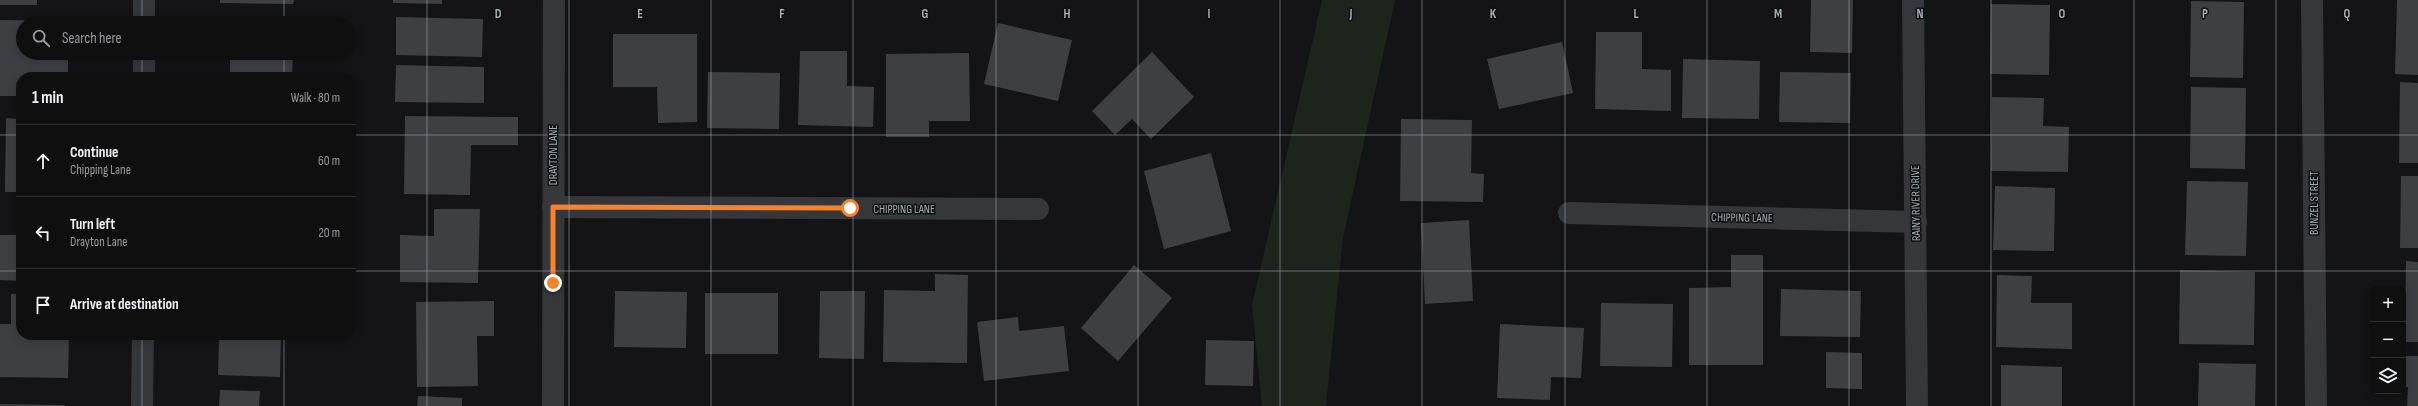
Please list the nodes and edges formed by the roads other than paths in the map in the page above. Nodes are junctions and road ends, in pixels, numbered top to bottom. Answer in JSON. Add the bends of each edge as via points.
{"nodes":[{"id":1,"x":144,"y":0,"type":"edge"},
{"id":2,"x":554,"y":0,"type":"edge"},
{"id":3,"x":1913,"y":0,"type":"edge"},
{"id":4,"x":2312,"y":0,"type":"edge"},
{"id":5,"x":144,"y":16,"type":"edge"},
{"id":6,"x":144,"y":60,"type":"edge"},
{"id":7,"x":144,"y":72,"type":"edge"},
{"id":8,"x":553,"y":207,"type":"junction"},
{"id":9,"x":1038,"y":209,"type":"dead end"},
{"id":10,"x":1568,"y":213,"type":"dead end"},
{"id":11,"x":1916,"y":222,"type":"junction"},
{"id":12,"x":142,"y":340,"type":"edge"},
{"id":13,"x":142,"y":406,"type":"edge"},
{"id":14,"x":553,"y":406,"type":"edge"},
{"id":15,"x":1917,"y":406,"type":"edge"},
{"id":16,"x":2316,"y":406,"type":"edge"}],
"edges":[{"from":1,"to":5,"type":"street"},
{"from":2,"to":8,"type":"street","name":"DRAYTON LANE"},
{"from":3,"to":11,"type":"street","name":"RAINY RIVER DRIVE"},
{"from":4,"to":16,"type":"street","name":"BUNZEL STREET"},
{"from":6,"to":7,"type":"street"},
{"from":8,"to":9,"type":"street","name":"CHIPPING LANE"},
{"from":8,"to":14,"type":"street","name":"DRAYTON LANE"},
{"from":10,"to":11,"type":"street","name":"CHIPPING LANE"},
{"from":11,"to":15,"type":"street","name":"RAINY RIVER DRIVE"},
{"from":12,"to":13,"type":"street"}]}
